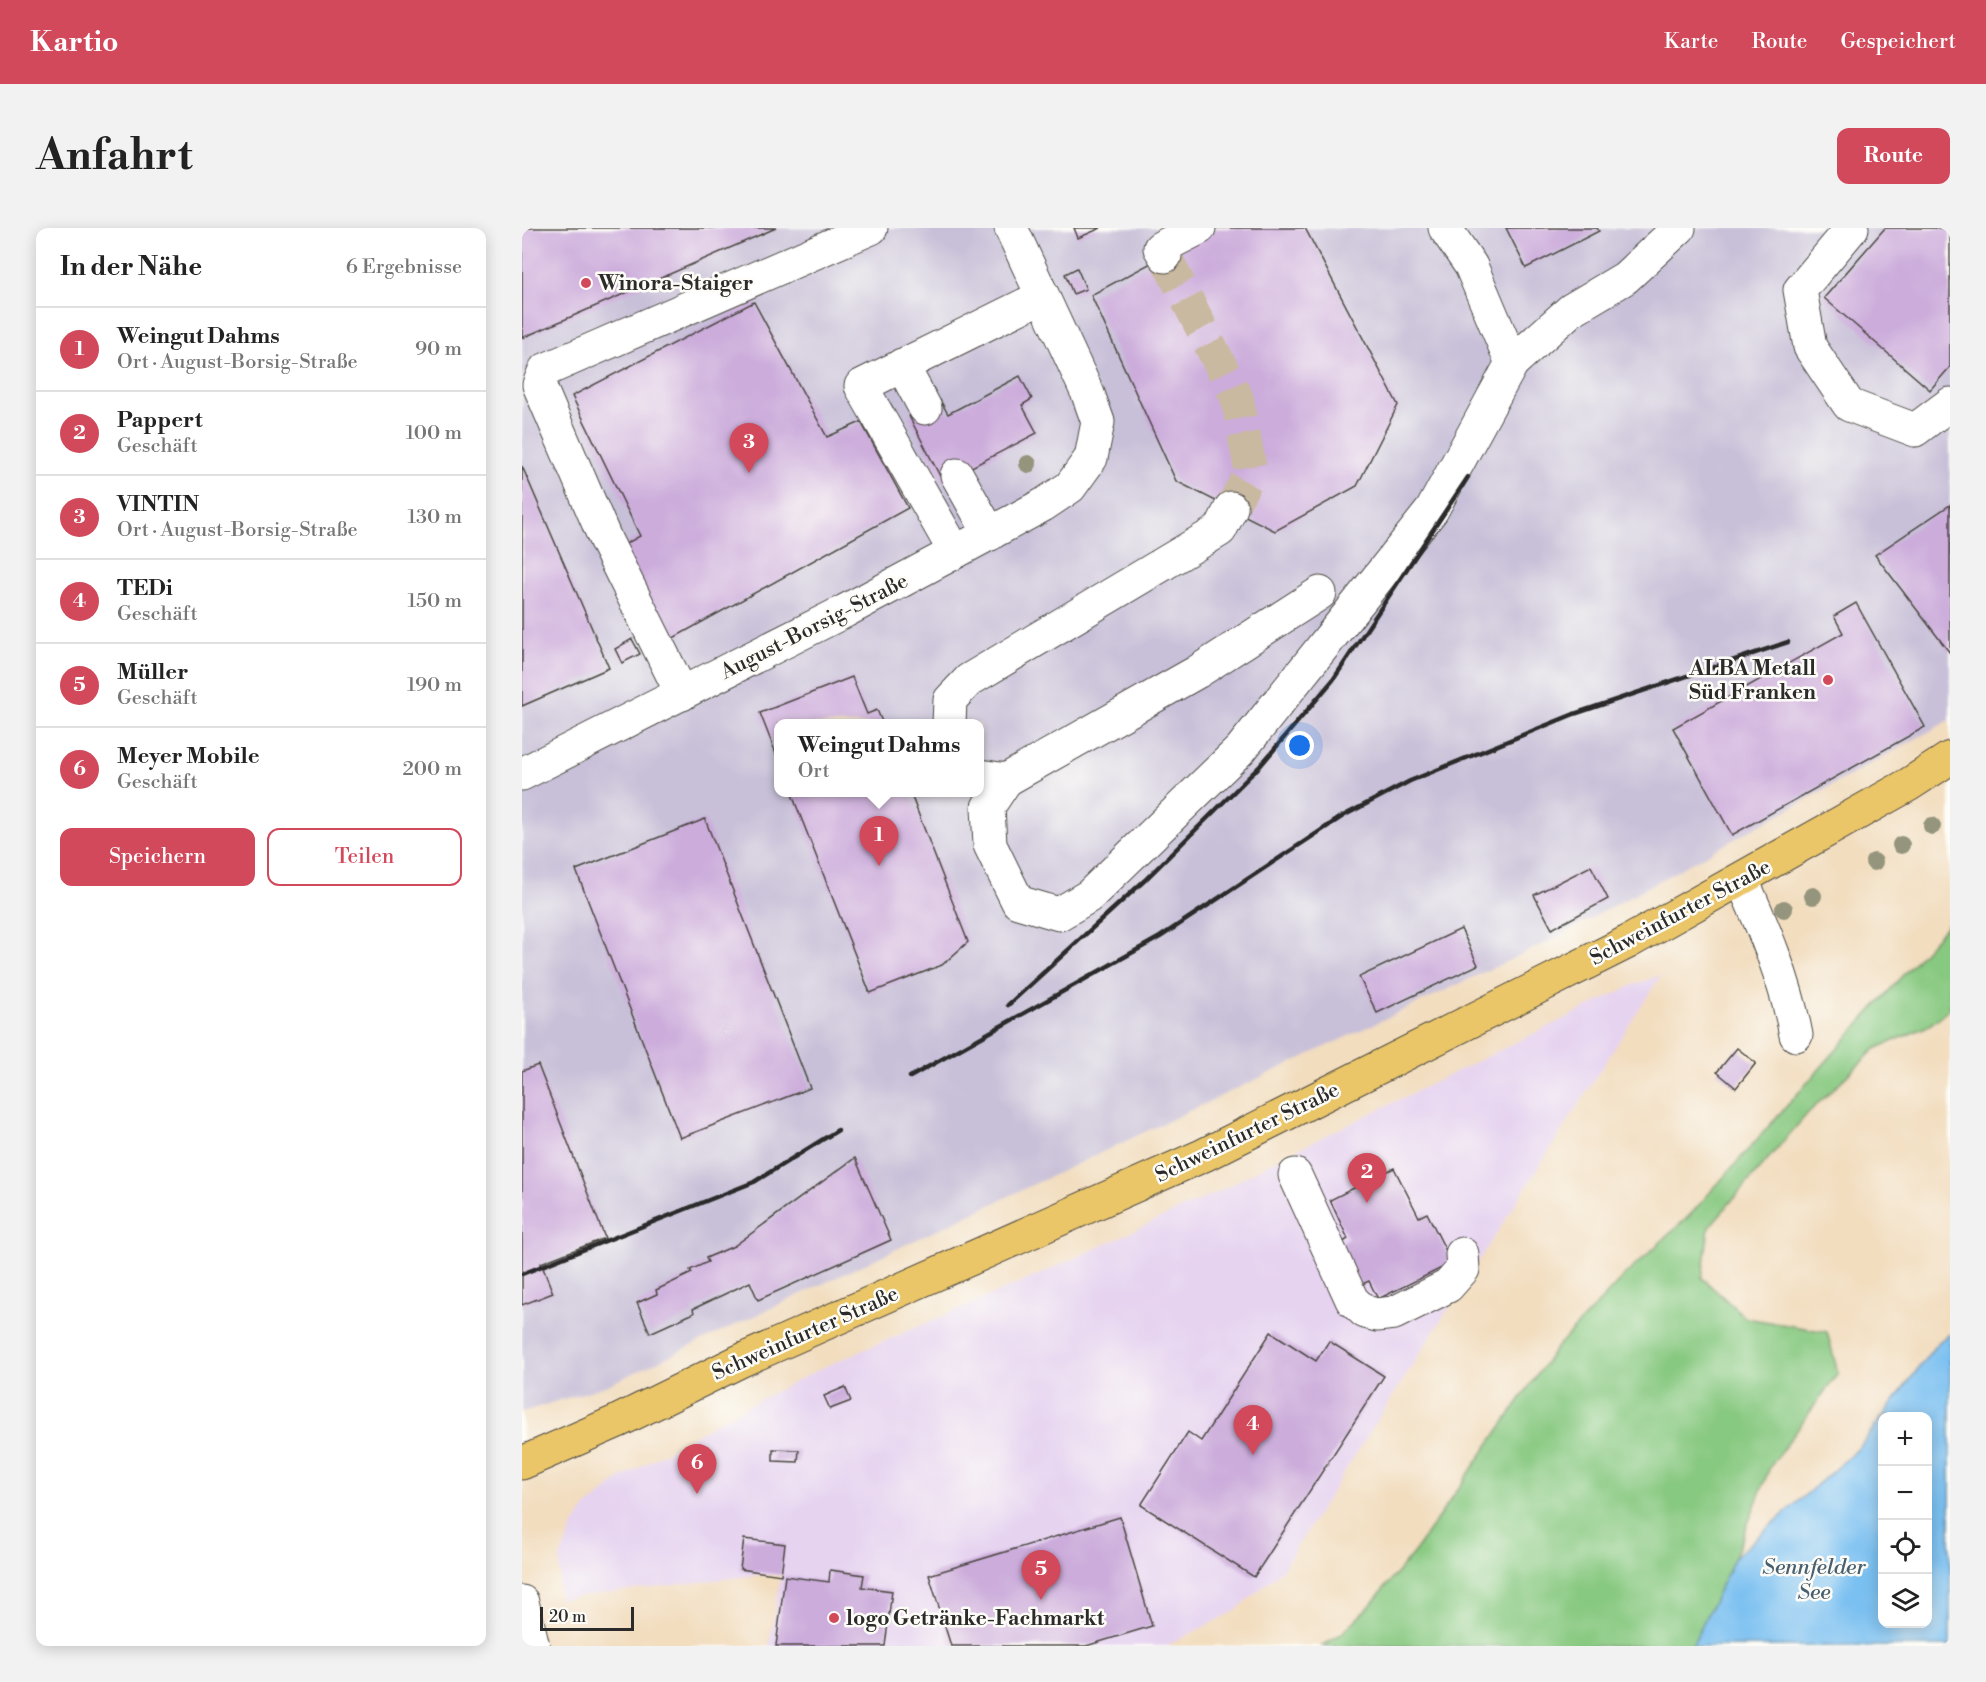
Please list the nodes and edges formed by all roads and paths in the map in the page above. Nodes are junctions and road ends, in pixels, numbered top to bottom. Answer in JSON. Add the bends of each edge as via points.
{"nodes":[{"id":1,"x":871,"y":228,"type":"edge"},
{"id":2,"x":1011,"y":228,"type":"edge"},
{"id":3,"x":1199,"y":228,"type":"edge"},
{"id":4,"x":1445,"y":228,"type":"edge"},
{"id":5,"x":1679,"y":228,"type":"edge"},
{"id":6,"x":1852,"y":228,"type":"edge"},
{"id":7,"x":1165,"y":256,"type":"dead end"},
{"id":8,"x":1043,"y":296,"type":"junction"},
{"id":9,"x":1512,"y":363,"type":"junction"},
{"id":10,"x":902,"y":365,"type":"junction"},
{"id":11,"x":1950,"y":404,"type":"edge"},
{"id":12,"x":925,"y":408,"type":"dead end"},
{"id":13,"x":957,"y":475,"type":"dead end"},
{"id":14,"x":1231,"y":508,"type":"tunnel mouth"},
{"id":15,"x":990,"y":534,"type":"junction"},
{"id":16,"x":955,"y":552,"type":"junction"},
{"id":17,"x":1320,"y":593,"type":"dead end"},
{"id":18,"x":682,"y":694,"type":"junction"},
{"id":19,"x":949,"y":719,"type":"edge"},
{"id":20,"x":1950,"y":758,"type":"edge"},
{"id":21,"x":522,"y":774,"type":"edge"},
{"id":22,"x":993,"y":778,"type":"edge"},
{"id":23,"x":1742,"y":880,"type":"junction"},
{"id":24,"x":1796,"y":1035,"type":"dead end"},
{"id":25,"x":1295,"y":1175,"type":"dead end"},
{"id":26,"x":1462,"y":1254,"type":"dead end"},
{"id":27,"x":522,"y":1463,"type":"edge"},
{"id":28,"x":522,"y":1602,"type":"edge"},
{"id":29,"x":533,"y":1646,"type":"edge"}],
"edges":[{"from":1,"to":18,"type":"street","via":[[545,370],[539,385],[606,542]]},
{"from":2,"to":8,"type":"street"},
{"from":3,"to":7,"type":"street","via":[[1160,248]]},
{"from":4,"to":9,"type":"street","via":[[1471,266]]},
{"from":5,"to":9,"type":"street","via":[[1625,278],[1571,310]]},
{"from":6,"to":11,"type":"street","via":[[1800,290],[1810,347],[1849,405],[1915,430]]},
{"from":8,"to":10,"type":"street"},
{"from":8,"to":15,"type":"street","name":"August-Borsig-Straße","via":[[1098,422],[1091,458],[1070,488]]},
{"from":9,"to":22,"type":"street","via":[[1432,510],[1241,748],[1089,896],[1059,914],[1018,902],[990,845],[988,807]]},
{"from":10,"to":12,"type":"street"},
{"from":10,"to":16,"type":"street","via":[[861,386]]},
{"from":13,"to":15,"type":"street"},
{"from":14,"to":19,"type":"street","via":[[1220,530],[969,680],[950,699]]},
{"from":15,"to":16,"type":"street","name":"August-Borsig-Straße"},
{"from":16,"to":18,"type":"street","name":"August-Borsig-Straße"},
{"from":17,"to":22,"type":"street","via":[[1197,672]]},
{"from":18,"to":21,"type":"street","name":"August-Borsig-Straße"},
{"from":20,"to":23,"type":"main road","name":"Schweinfurter Straße"},
{"from":23,"to":24,"type":"street","via":[[1792,1010]]},
{"from":23,"to":27,"type":"main road","name":"Schweinfurter Straße","via":[[1618,947],[1204,1155],[740,1361]]},
{"from":25,"to":26,"type":"street","via":[[1352,1300],[1365,1312],[1395,1312],[1448,1287],[1463,1269]]},
{"from":28,"to":29,"type":"street"}]}
